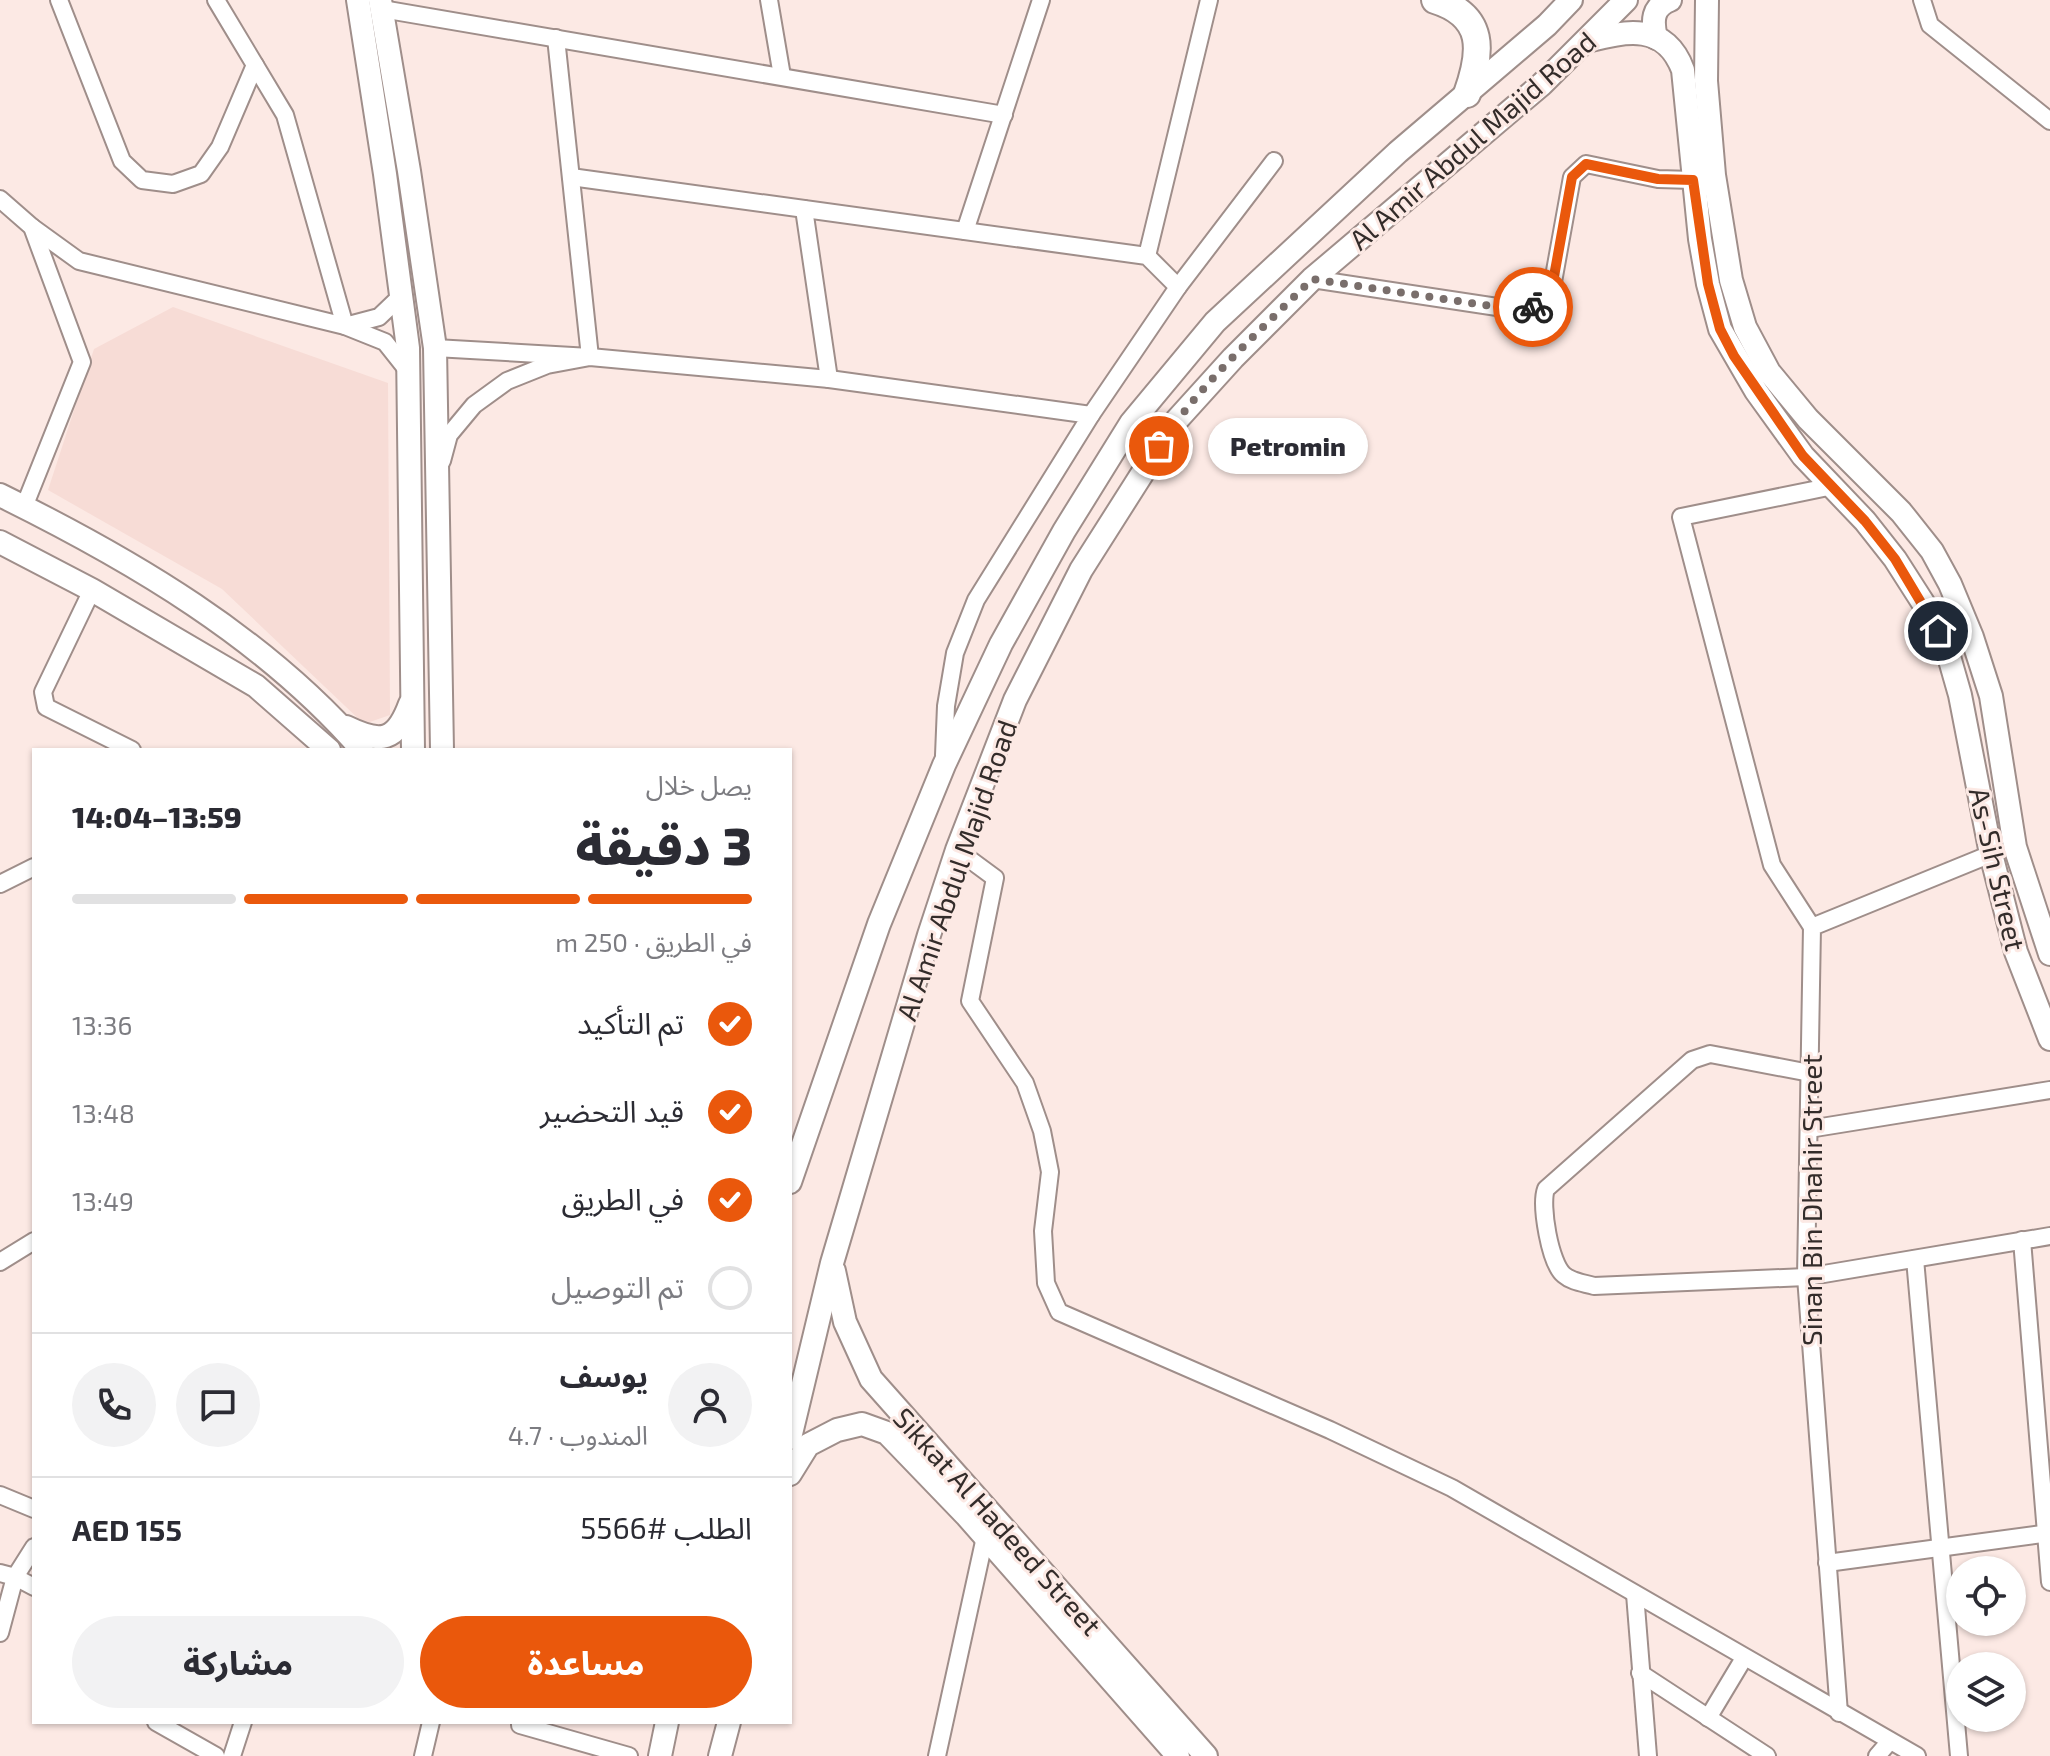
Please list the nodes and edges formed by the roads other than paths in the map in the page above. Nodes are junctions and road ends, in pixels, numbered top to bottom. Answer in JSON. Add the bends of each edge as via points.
{"nodes":[{"id":1,"x":59,"y":0,"type":"edge"},
{"id":2,"x":216,"y":0,"type":"edge"},
{"id":3,"x":358,"y":0,"type":"edge"},
{"id":4,"x":769,"y":0,"type":"edge"},
{"id":5,"x":1041,"y":0,"type":"edge"},
{"id":6,"x":1209,"y":0,"type":"edge"},
{"id":7,"x":1485,"y":0,"type":"edge"},
{"id":8,"x":1571,"y":0,"type":"edge"},
{"id":9,"x":1626,"y":0,"type":"edge"},
{"id":10,"x":1670,"y":0,"type":"edge"},
{"id":11,"x":1681,"y":0,"type":"edge"},
{"id":12,"x":1922,"y":0,"type":"edge"},
{"id":13,"x":1444,"y":3,"type":"edge"},
{"id":14,"x":381,"y":5,"type":"edge"},
{"id":15,"x":1707,"y":9,"type":"edge"},
{"id":16,"x":556,"y":38,"type":"junction"},
{"id":17,"x":1656,"y":38,"type":"junction"},
{"id":18,"x":1587,"y":41,"type":"junction"},
{"id":19,"x":255,"y":65,"type":"junction"},
{"id":20,"x":782,"y":76,"type":"junction"},
{"id":21,"x":1467,"y":94,"type":"junction"},
{"id":22,"x":1004,"y":115,"type":"junction"},
{"id":23,"x":2050,"y":121,"type":"edge"},
{"id":24,"x":1274,"y":161,"type":"dead end"},
{"id":25,"x":571,"y":177,"type":"junction"},
{"id":26,"x":1693,"y":180,"type":"junction"},
{"id":27,"x":0,"y":199,"type":"edge"},
{"id":28,"x":804,"y":209,"type":"junction"},
{"id":29,"x":32,"y":227,"type":"junction"},
{"id":30,"x":965,"y":231,"type":"junction"},
{"id":31,"x":1147,"y":256,"type":"junction"},
{"id":32,"x":1312,"y":279,"type":"junction"},
{"id":33,"x":1178,"y":287,"type":"junction"},
{"id":34,"x":401,"y":296,"type":"junction"},
{"id":35,"x":345,"y":326,"type":"junction"},
{"id":36,"x":435,"y":348,"type":"junction"},
{"id":37,"x":590,"y":357,"type":"junction"},
{"id":38,"x":408,"y":371,"type":"junction"},
{"id":39,"x":829,"y":379,"type":"junction"},
{"id":40,"x":1091,"y":415,"type":"junction"},
{"id":41,"x":437,"y":478,"type":"junction"},
{"id":42,"x":1833,"y":486,"type":"junction"},
{"id":43,"x":0,"y":495,"type":"edge"},
{"id":44,"x":24,"y":507,"type":"junction"},
{"id":45,"x":2,"y":546,"type":"edge"},
{"id":46,"x":92,"y":590,"type":"junction"},
{"id":47,"x":414,"y":695,"type":"junction"},
{"id":48,"x":337,"y":722,"type":"junction"},
{"id":49,"x":319,"y":747,"type":"edge"},
{"id":50,"x":128,"y":748,"type":"edge"},
{"id":51,"x":360,"y":748,"type":"edge"},
{"id":52,"x":413,"y":748,"type":"edge"},
{"id":53,"x":442,"y":748,"type":"edge"},
{"id":54,"x":944,"y":765,"type":"junction"},
{"id":55,"x":957,"y":850,"type":"junction"},
{"id":56,"x":1991,"y":854,"type":"junction"},
{"id":57,"x":32,"y":868,"type":"edge"},
{"id":58,"x":0,"y":884,"type":"edge"},
{"id":59,"x":1812,"y":927,"type":"junction"},
{"id":60,"x":2050,"y":954,"type":"edge"},
{"id":61,"x":2050,"y":1039,"type":"edge"},
{"id":62,"x":1810,"y":1073,"type":"junction"},
{"id":63,"x":2050,"y":1090,"type":"edge"},
{"id":64,"x":1809,"y":1129,"type":"junction"},
{"id":65,"x":792,"y":1176,"type":"edge"},
{"id":66,"x":2050,"y":1236,"type":"edge"},
{"id":67,"x":2022,"y":1240,"type":"junction"},
{"id":68,"x":32,"y":1242,"type":"edge"},
{"id":69,"x":18,"y":1252,"type":"junction"},
{"id":70,"x":1915,"y":1259,"type":"junction"},
{"id":71,"x":0,"y":1262,"type":"edge"},
{"id":72,"x":32,"y":1262,"type":"edge"},
{"id":73,"x":832,"y":1263,"type":"junction"},
{"id":74,"x":1806,"y":1277,"type":"junction"},
{"id":75,"x":792,"y":1430,"type":"edge"},
{"id":76,"x":792,"y":1471,"type":"edge"},
{"id":77,"x":0,"y":1495,"type":"edge"},
{"id":78,"x":32,"y":1508,"type":"edge"},
{"id":79,"x":2048,"y":1534,"type":"edge"},
{"id":80,"x":985,"y":1537,"type":"junction"},
{"id":81,"x":1941,"y":1548,"type":"junction"},
{"id":82,"x":32,"y":1549,"type":"edge"},
{"id":83,"x":1827,"y":1563,"type":"junction"},
{"id":84,"x":8,"y":1575,"type":"edge"},
{"id":85,"x":2050,"y":1582,"type":"edge"},
{"id":86,"x":32,"y":1586,"type":"edge"},
{"id":87,"x":1635,"y":1594,"type":"junction"},
{"id":88,"x":0,"y":1633,"type":"edge"},
{"id":89,"x":1744,"y":1658,"type":"junction"},
{"id":90,"x":1640,"y":1673,"type":"junction"},
{"id":91,"x":1839,"y":1713,"type":"junction"},
{"id":92,"x":1708,"y":1718,"type":"junction"},
{"id":93,"x":163,"y":1724,"type":"edge"},
{"id":94,"x":242,"y":1724,"type":"edge"},
{"id":95,"x":431,"y":1724,"type":"edge"},
{"id":96,"x":520,"y":1724,"type":"edge"},
{"id":97,"x":669,"y":1724,"type":"edge"},
{"id":98,"x":670,"y":1724,"type":"edge"},
{"id":99,"x":731,"y":1724,"type":"edge"},
{"id":100,"x":732,"y":1724,"type":"edge"},
{"id":101,"x":1736,"y":1737,"type":"junction"},
{"id":102,"x":1890,"y":1741,"type":"junction"},
{"id":103,"x":216,"y":1756,"type":"edge"},
{"id":104,"x":232,"y":1756,"type":"edge"},
{"id":105,"x":423,"y":1756,"type":"edge"},
{"id":106,"x":629,"y":1756,"type":"edge"},
{"id":107,"x":660,"y":1756,"type":"edge"},
{"id":108,"x":667,"y":1756,"type":"edge"},
{"id":109,"x":720,"y":1756,"type":"edge"},
{"id":110,"x":729,"y":1756,"type":"edge"},
{"id":111,"x":937,"y":1756,"type":"edge"},
{"id":112,"x":1178,"y":1756,"type":"edge"},
{"id":113,"x":1206,"y":1756,"type":"edge"},
{"id":114,"x":1648,"y":1756,"type":"edge"},
{"id":115,"x":1734,"y":1756,"type":"edge"},
{"id":116,"x":1767,"y":1756,"type":"edge"},
{"id":117,"x":1877,"y":1756,"type":"edge"},
{"id":118,"x":1917,"y":1756,"type":"edge"},
{"id":119,"x":1959,"y":1756,"type":"edge"}],
"edges":[{"from":1,"to":19,"type":"street","via":[[122,161],[142,180],[173,184],[201,174],[220,147]]},
{"from":2,"to":19,"type":"street"},
{"from":3,"to":34,"type":"main road"},
{"from":4,"to":20,"type":"street"},
{"from":5,"to":22,"type":"street"},
{"from":6,"to":31,"type":"street"},
{"from":7,"to":13,"type":"main road"},
{"from":8,"to":21,"type":"main road","name":"Al Amir Abdul Majid Road"},
{"from":9,"to":18,"type":"main road","name":"Al Amir Abdul Majid Road"},
{"from":10,"to":17,"type":"main road","via":[[1655,13]]},
{"from":11,"to":15,"type":"main road"},
{"from":12,"to":23,"type":"street","via":[[1930,25]]},
{"from":13,"to":21,"type":"main road","via":[[1471,25],[1476,39],[1478,55]]},
{"from":14,"to":16,"type":"street"},
{"from":14,"to":36,"type":"main road"},
{"from":15,"to":60,"type":"main road","name":"As-Sih Street","via":[[1706,81],[1714,175],[1731,280],[1745,327],[1769,372],[1901,512],[1950,584],[1991,696],[2015,847]]},
{"from":16,"to":20,"type":"street"},
{"from":16,"to":25,"type":"street"},
{"from":17,"to":18,"type":"main road","via":[[1621,32]]},
{"from":17,"to":26,"type":"main road","name":"As-Sih Street","via":[[1683,70]]},
{"from":18,"to":32,"type":"main road","name":"Al Amir Abdul Majid Road"},
{"from":19,"to":35,"type":"street","via":[[285,115]]},
{"from":20,"to":22,"type":"street"},
{"from":21,"to":54,"type":"main road","name":"Al Amir Abdul Majid Road","via":[[1215,322],[1131,423],[1001,644]]},
{"from":22,"to":30,"type":"street"},
{"from":24,"to":33,"type":"street"},
{"from":25,"to":28,"type":"street"},
{"from":25,"to":37,"type":"street"},
{"from":26,"to":32,"type":"street","via":[[1658,179],[1586,164],[1572,177],[1553,282],[1541,305],[1517,310]]},
{"from":26,"to":42,"type":"main road","name":"As-Sih Street","via":[[1720,329],[1803,456]]},
{"from":27,"to":29,"type":"street"},
{"from":28,"to":30,"type":"street"},
{"from":28,"to":39,"type":"street"},
{"from":29,"to":35,"type":"street","via":[[79,261]]},
{"from":29,"to":44,"type":"street","via":[[82,362]]},
{"from":30,"to":31,"type":"street"},
{"from":31,"to":33,"type":"street"},
{"from":32,"to":55,"type":"main road","name":"Al Amir Abdul Majid Road","via":[[1175,422],[1126,496],[1081,570],[1015,700]]},
{"from":33,"to":40,"type":"street"},
{"from":34,"to":35,"type":"street","via":[[379,317]]},
{"from":34,"to":38,"type":"main road"},
{"from":35,"to":38,"type":"street","via":[[385,342]]},
{"from":36,"to":37,"type":"street"},
{"from":36,"to":41,"type":"main road"},
{"from":37,"to":39,"type":"street"},
{"from":37,"to":41,"type":"street","via":[[547,365],[507,381],[474,405],[449,435]]},
{"from":38,"to":47,"type":"main road"},
{"from":39,"to":40,"type":"street"},
{"from":40,"to":54,"type":"street","via":[[976,600],[955,653]]},
{"from":41,"to":53,"type":"main road"},
{"from":42,"to":56,"type":"main road","name":"As-Sih Street","via":[[1895,559],[1948,653]]},
{"from":42,"to":59,"type":"street","via":[[1681,517],[1772,865]]},
{"from":43,"to":44,"type":"main road"},
{"from":44,"to":48,"type":"main road","via":[[189,602],[277,665]]},
{"from":45,"to":46,"type":"main road"},
{"from":46,"to":49,"type":"main road","via":[[256,686]]},
{"from":46,"to":50,"type":"street","via":[[43,692],[46,707]]},
{"from":47,"to":48,"type":"main road","via":[[402,726],[390,736],[368,738]]},
{"from":47,"to":52,"type":"main road"},
{"from":48,"to":51,"type":"main road"},
{"from":54,"to":65,"type":"main road","name":"Al Amir Abdul Majid Road","via":[[879,924]]},
{"from":55,"to":73,"type":"main road","name":"Al Amir Abdul Majid Road"},
{"from":55,"to":87,"type":"street","via":[[995,878],[970,1001],[1025,1083],[1042,1131],[1050,1172],[1043,1231],[1046,1283],[1059,1312],[1452,1488]]},
{"from":56,"to":59,"type":"street"},
{"from":56,"to":61,"type":"main road","name":"As-Sih Street","via":[[2016,952]]},
{"from":57,"to":58,"type":"street"},
{"from":59,"to":62,"type":"street","name":"Sinan Bin Dhahir Street"},
{"from":62,"to":64,"type":"street","name":"Sinan Bin Dhahir Street"},
{"from":62,"to":74,"type":"street","via":[[1710,1054],[1692,1060],[1546,1189],[1542,1203],[1556,1266],[1575,1281],[1594,1286]]},
{"from":63,"to":64,"type":"street"},
{"from":64,"to":74,"type":"street","name":"Sinan Bin Dhahir Street"},
{"from":66,"to":67,"type":"street"},
{"from":67,"to":70,"type":"street"},
{"from":67,"to":79,"type":"street"},
{"from":68,"to":69,"type":"street"},
{"from":69,"to":71,"type":"street"},
{"from":69,"to":72,"type":"street"},
{"from":70,"to":74,"type":"street"},
{"from":70,"to":81,"type":"street"},
{"from":73,"to":75,"type":"main road","name":"Al Amir Abdul Majid Road"},
{"from":73,"to":113,"type":"main road","name":"Sikkat Al Hadeed Street","via":[[845,1322],[871,1379]]},
{"from":74,"to":83,"type":"street","name":"Sinan Bin Dhahir Street"},
{"from":76,"to":80,"type":"main road","name":"Sikkat Al Hadeed Street","via":[[808,1445],[862,1424],[887,1433]]},
{"from":77,"to":78,"type":"street"},
{"from":79,"to":81,"type":"street"},
{"from":79,"to":85,"type":"street"},
{"from":80,"to":111,"type":"street"},
{"from":80,"to":112,"type":"main road","name":"Sikkat Al Hadeed Street"},
{"from":81,"to":83,"type":"street"},
{"from":81,"to":119,"type":"street"},
{"from":82,"to":84,"type":"street"},
{"from":83,"to":91,"type":"street","name":"Sinan Bin Dhahir Street"},
{"from":84,"to":86,"type":"street"},
{"from":84,"to":88,"type":"street"},
{"from":87,"to":89,"type":"street"},
{"from":87,"to":90,"type":"street"},
{"from":89,"to":91,"type":"street"},
{"from":89,"to":92,"type":"street"},
{"from":90,"to":92,"type":"street"},
{"from":90,"to":114,"type":"street"},
{"from":91,"to":102,"type":"street"},
{"from":92,"to":101,"type":"street"},
{"from":93,"to":103,"type":"street"},
{"from":94,"to":104,"type":"street"},
{"from":95,"to":105,"type":"street"},
{"from":96,"to":106,"type":"street"},
{"from":97,"to":107,"type":"main road"},
{"from":98,"to":108,"type":"main road"},
{"from":99,"to":109,"type":"main road"},
{"from":100,"to":110,"type":"main road"},
{"from":101,"to":115,"type":"street"},
{"from":101,"to":116,"type":"street"},
{"from":102,"to":117,"type":"street"},
{"from":102,"to":118,"type":"street"}]}
